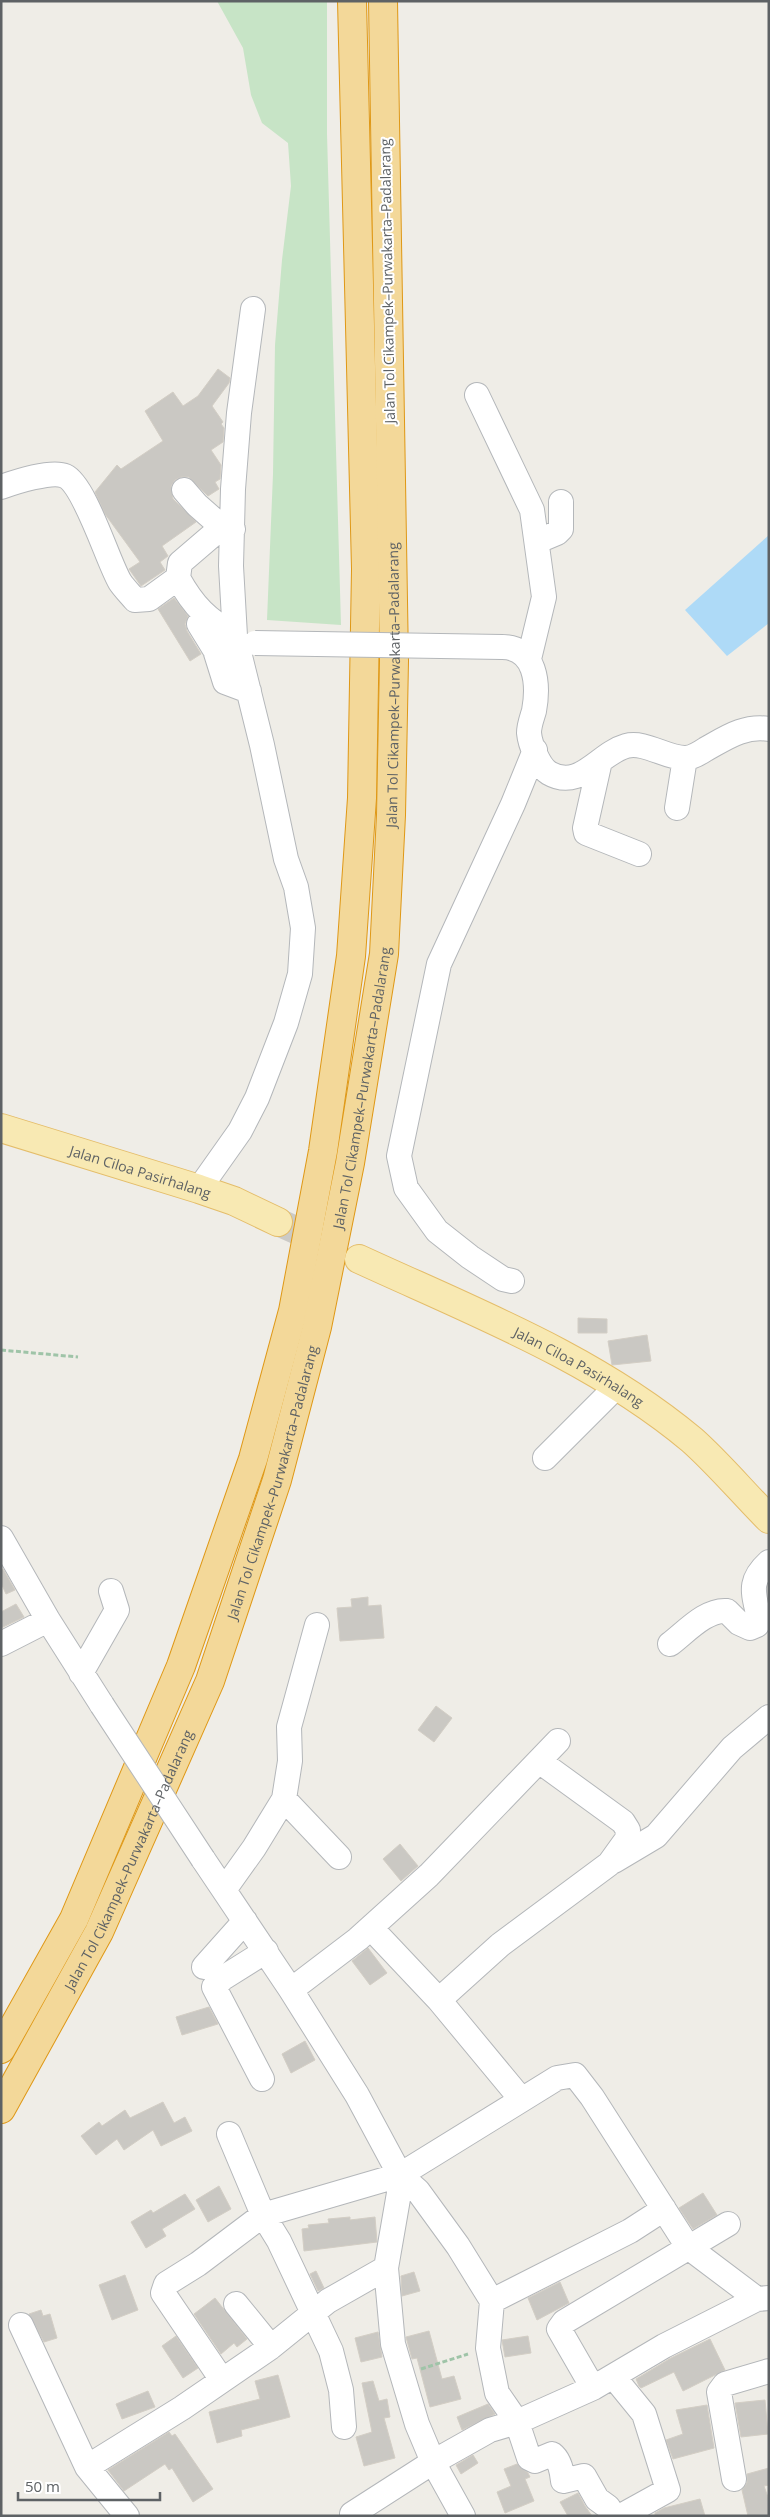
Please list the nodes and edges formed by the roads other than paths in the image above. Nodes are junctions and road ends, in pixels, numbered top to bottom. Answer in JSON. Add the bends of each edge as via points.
{"nodes":[{"id":1,"x":352,"y":1,"type":"edge"},
{"id":2,"x":383,"y":1,"type":"edge"},
{"id":3,"x":253,"y":309,"type":"dead end"},
{"id":4,"x":477,"y":395,"type":"dead end"},
{"id":5,"x":1,"y":487,"type":"edge"},
{"id":6,"x":184,"y":490,"type":"dead end"},
{"id":7,"x":561,"y":502,"type":"dead end"},
{"id":8,"x":228,"y":528,"type":"junction"},
{"id":9,"x":538,"y":541,"type":"junction"},
{"id":10,"x":178,"y":578,"type":"junction"},
{"id":11,"x":199,"y":624,"type":"dead end"},
{"id":12,"x":242,"y":641,"type":"junction"},
{"id":13,"x":529,"y":659,"type":"junction"},
{"id":14,"x":249,"y":691,"type":"junction"},
{"id":15,"x":769,"y":729,"type":"edge"},
{"id":16,"x":535,"y":750,"type":"junction"},
{"id":17,"x":685,"y":758,"type":"junction"},
{"id":18,"x":600,"y":761,"type":"junction"},
{"id":19,"x":678,"y":808,"type":"dead end"},
{"id":20,"x":639,"y":854,"type":"dead end"},
{"id":21,"x":1,"y":1128,"type":"edge"},
{"id":22,"x":199,"y":1189,"type":"junction"},
{"id":23,"x":278,"y":1222,"type":"tunnel mouth"},
{"id":24,"x":359,"y":1260,"type":"tunnel mouth"},
{"id":25,"x":512,"y":1281,"type":"dead end"},
{"id":26,"x":617,"y":1386,"type":"junction"},
{"id":27,"x":545,"y":1458,"type":"dead end"},
{"id":28,"x":769,"y":1519,"type":"edge"},
{"id":29,"x":1,"y":1538,"type":"edge"},
{"id":30,"x":769,"y":1562,"type":"edge"},
{"id":31,"x":111,"y":1590,"type":"dead end"},
{"id":32,"x":48,"y":1620,"type":"junction"},
{"id":33,"x":317,"y":1625,"type":"dead end"},
{"id":34,"x":1,"y":1644,"type":"edge"},
{"id":35,"x":670,"y":1644,"type":"dead end"},
{"id":36,"x":81,"y":1673,"type":"junction"},
{"id":37,"x":769,"y":1717,"type":"edge"},
{"id":38,"x":558,"y":1741,"type":"dead end"},
{"id":39,"x":539,"y":1761,"type":"junction"},
{"id":40,"x":284,"y":1798,"type":"junction"},
{"id":41,"x":339,"y":1857,"type":"dead end"},
{"id":42,"x":609,"y":1864,"type":"junction"},
{"id":43,"x":224,"y":1890,"type":"junction"},
{"id":44,"x":245,"y":1921,"type":"junction"},
{"id":45,"x":371,"y":1928,"type":"junction"},
{"id":46,"x":266,"y":1951,"type":"junction"},
{"id":47,"x":204,"y":1968,"type":"dead end"},
{"id":48,"x":291,"y":1990,"type":"junction"},
{"id":49,"x":439,"y":2000,"type":"junction"},
{"id":50,"x":1,"y":2049,"type":"edge"},
{"id":51,"x":262,"y":2079,"type":"dead end"},
{"id":52,"x":521,"y":2099,"type":"junction"},
{"id":53,"x":1,"y":2109,"type":"edge"},
{"id":54,"x":229,"y":2134,"type":"dead end"},
{"id":55,"x":400,"y":2175,"type":"junction"},
{"id":56,"x":664,"y":2209,"type":"junction"},
{"id":57,"x":263,"y":2215,"type":"junction"},
{"id":58,"x":728,"y":2224,"type":"dead end"},
{"id":59,"x":688,"y":2247,"type":"junction"},
{"id":60,"x":386,"y":2268,"type":"junction"},
{"id":61,"x":763,"y":2299,"type":"edge"},
{"id":62,"x":492,"y":2301,"type":"junction"},
{"id":63,"x":236,"y":2304,"type":"dead end"},
{"id":64,"x":314,"y":2314,"type":"junction"},
{"id":65,"x":21,"y":2325,"type":"dead end"},
{"id":66,"x":271,"y":2348,"type":"junction"},
{"id":67,"x":769,"y":2371,"type":"edge"},
{"id":68,"x":613,"y":2376,"type":"junction"},
{"id":69,"x":222,"y":2380,"type":"junction"},
{"id":70,"x":593,"y":2388,"type":"junction"},
{"id":71,"x":517,"y":2422,"type":"junction"},
{"id":72,"x":344,"y":2427,"type":"dead end"},
{"id":73,"x":433,"y":2462,"type":"junction"},
{"id":74,"x":87,"y":2467,"type":"junction"},
{"id":75,"x":734,"y":2479,"type":"dead end"},
{"id":76,"x":651,"y":2509,"type":"edge"},
{"id":77,"x":352,"y":2514,"type":"dead end"},
{"id":78,"x":127,"y":2516,"type":"edge"},
{"id":79,"x":463,"y":2516,"type":"edge"},
{"id":80,"x":614,"y":2516,"type":"edge"},
{"id":81,"x":621,"y":2516,"type":"edge"}],
"edges":[{"from":1,"to":50,"type":"highway","name":"Jalan Tol Cikampek–Purwakarta–Padalarang","via":[[366,569],[362,798],[351,956],[323,1151],[293,1311],[255,1450],[182,1666],[74,1919]]},
{"from":2,"to":53,"type":"highway","name":"Jalan Tol Cikampek–Purwakarta–Padalarang","via":[[394,660],[391,815],[384,954],[350,1163],[317,1327],[277,1480],[210,1681],[100,1932]]},
{"from":3,"to":8,"type":"street"},
{"from":4,"to":9,"type":"street","via":[[532,510]]},
{"from":5,"to":10,"type":"street","via":[[34,477],[64,476],[70,480],[85,503],[120,582],[136,600],[149,598]]},
{"from":6,"to":8,"type":"street","via":[[197,506]]},
{"from":7,"to":9,"type":"street","via":[[561,529]]},
{"from":8,"to":10,"type":"street","via":[[195,548],[180,564]]},
{"from":8,"to":12,"type":"street"},
{"from":9,"to":13,"type":"street","via":[[544,597]]},
{"from":10,"to":12,"type":"street","via":[[193,603],[210,621]]},
{"from":11,"to":14,"type":"street","via":[[215,650],[226,682]]},
{"from":12,"to":13,"type":"street","bridge":true,"via":[[502,647],[516,649]]},
{"from":12,"to":14,"type":"street"},
{"from":13,"to":16,"type":"street","via":[[535,701],[529,732]]},
{"from":14,"to":22,"type":"street","via":[[284,850],[296,887],[303,928],[300,974],[286,1023],[257,1098],[240,1131]]},
{"from":15,"to":17,"type":"street","via":[[734,733]]},
{"from":16,"to":18,"type":"street","via":[[548,772],[565,778],[576,777]]},
{"from":16,"to":25,"type":"street","via":[[439,964],[399,1156],[406,1188],[437,1232],[470,1258],[503,1279]]},
{"from":17,"to":18,"type":"street","via":[[644,747],[626,746]]},
{"from":17,"to":19,"type":"street"},
{"from":18,"to":20,"type":"street","via":[[585,828],[592,837]]},
{"from":21,"to":22,"type":"main road","name":"Jalan Ciloa Pasirhalang"},
{"from":22,"to":23,"type":"main road","name":"Jalan Ciloa Pasirhalang"},
{"from":24,"to":26,"type":"main road","name":"Jalan Ciloa Pasirhalang","via":[[515,1329]]},
{"from":26,"to":27,"type":"street"},
{"from":26,"to":28,"type":"main road","name":"Jalan Ciloa Pasirhalang","via":[[692,1440]]},
{"from":29,"to":32,"type":"street"},
{"from":30,"to":35,"type":"street","via":[[757,1573],[753,1589],[760,1620],[757,1625],[750,1628],[739,1623],[727,1611],[720,1610],[710,1613]]},
{"from":31,"to":36,"type":"street","via":[[116,1610]]},
{"from":32,"to":34,"type":"street"},
{"from":32,"to":36,"type":"street"},
{"from":33,"to":40,"type":"street","via":[[289,1727],[290,1761]]},
{"from":36,"to":43,"type":"street","bridge":true},
{"from":37,"to":42,"type":"street","via":[[732,1748],[656,1836]]},
{"from":38,"to":39,"type":"street"},
{"from":39,"to":42,"type":"street","via":[[623,1822],[628,1830],[627,1839]]},
{"from":39,"to":45,"type":"street","via":[[429,1875]]},
{"from":40,"to":41,"type":"street"},
{"from":40,"to":43,"type":"street"},
{"from":42,"to":49,"type":"street","via":[[500,1945]]},
{"from":43,"to":44,"type":"street"},
{"from":44,"to":46,"type":"street"},
{"from":44,"to":47,"type":"street"},
{"from":45,"to":48,"type":"street"},
{"from":45,"to":49,"type":"street"},
{"from":46,"to":48,"type":"street"},
{"from":46,"to":51,"type":"street","via":[[214,1987]]},
{"from":48,"to":55,"type":"street","via":[[357,2095]]},
{"from":49,"to":52,"type":"street"},
{"from":52,"to":55,"type":"street"},
{"from":52,"to":56,"type":"street","via":[[558,2078],[575,2075]]},
{"from":54,"to":57,"type":"street"},
{"from":55,"to":57,"type":"street"},
{"from":55,"to":60,"type":"street"},
{"from":55,"to":62,"type":"street","via":[[418,2191]]},
{"from":56,"to":59,"type":"street"},
{"from":56,"to":62,"type":"street","via":[[630,2231]]},
{"from":57,"to":64,"type":"street"},
{"from":57,"to":69,"type":"street","via":[[166,2284],[163,2291]]},
{"from":58,"to":59,"type":"street"},
{"from":59,"to":61,"type":"street"},
{"from":59,"to":70,"type":"street","via":[[564,2322],[559,2329]]},
{"from":60,"to":64,"type":"street","via":[[328,2302]]},
{"from":60,"to":73,"type":"street","via":[[393,2344],[417,2424]]},
{"from":61,"to":68,"type":"street","via":[[664,2346]]},
{"from":62,"to":71,"type":"street","via":[[488,2348],[497,2393]]},
{"from":63,"to":66,"type":"street"},
{"from":64,"to":66,"type":"street"},
{"from":64,"to":72,"type":"street","via":[[331,2351],[341,2390]]},
{"from":65,"to":74,"type":"street"},
{"from":66,"to":69,"type":"street"},
{"from":67,"to":75,"type":"street","via":[[720,2388]]},
{"from":68,"to":70,"type":"street"},
{"from":68,"to":76,"type":"street","via":[[644,2414],[667,2486],[666,2493]]},
{"from":69,"to":74,"type":"street"},
{"from":70,"to":71,"type":"street"},
{"from":71,"to":73,"type":"street","via":[[490,2430]]},
{"from":71,"to":80,"type":"street","via":[[532,2461],[552,2454],[555,2456],[563,2481],[584,2476],[597,2500],[601,2500]]},
{"from":73,"to":77,"type":"street"},
{"from":73,"to":79,"type":"street"},
{"from":74,"to":78,"type":"street"},
{"from":76,"to":81,"type":"street"}]}
